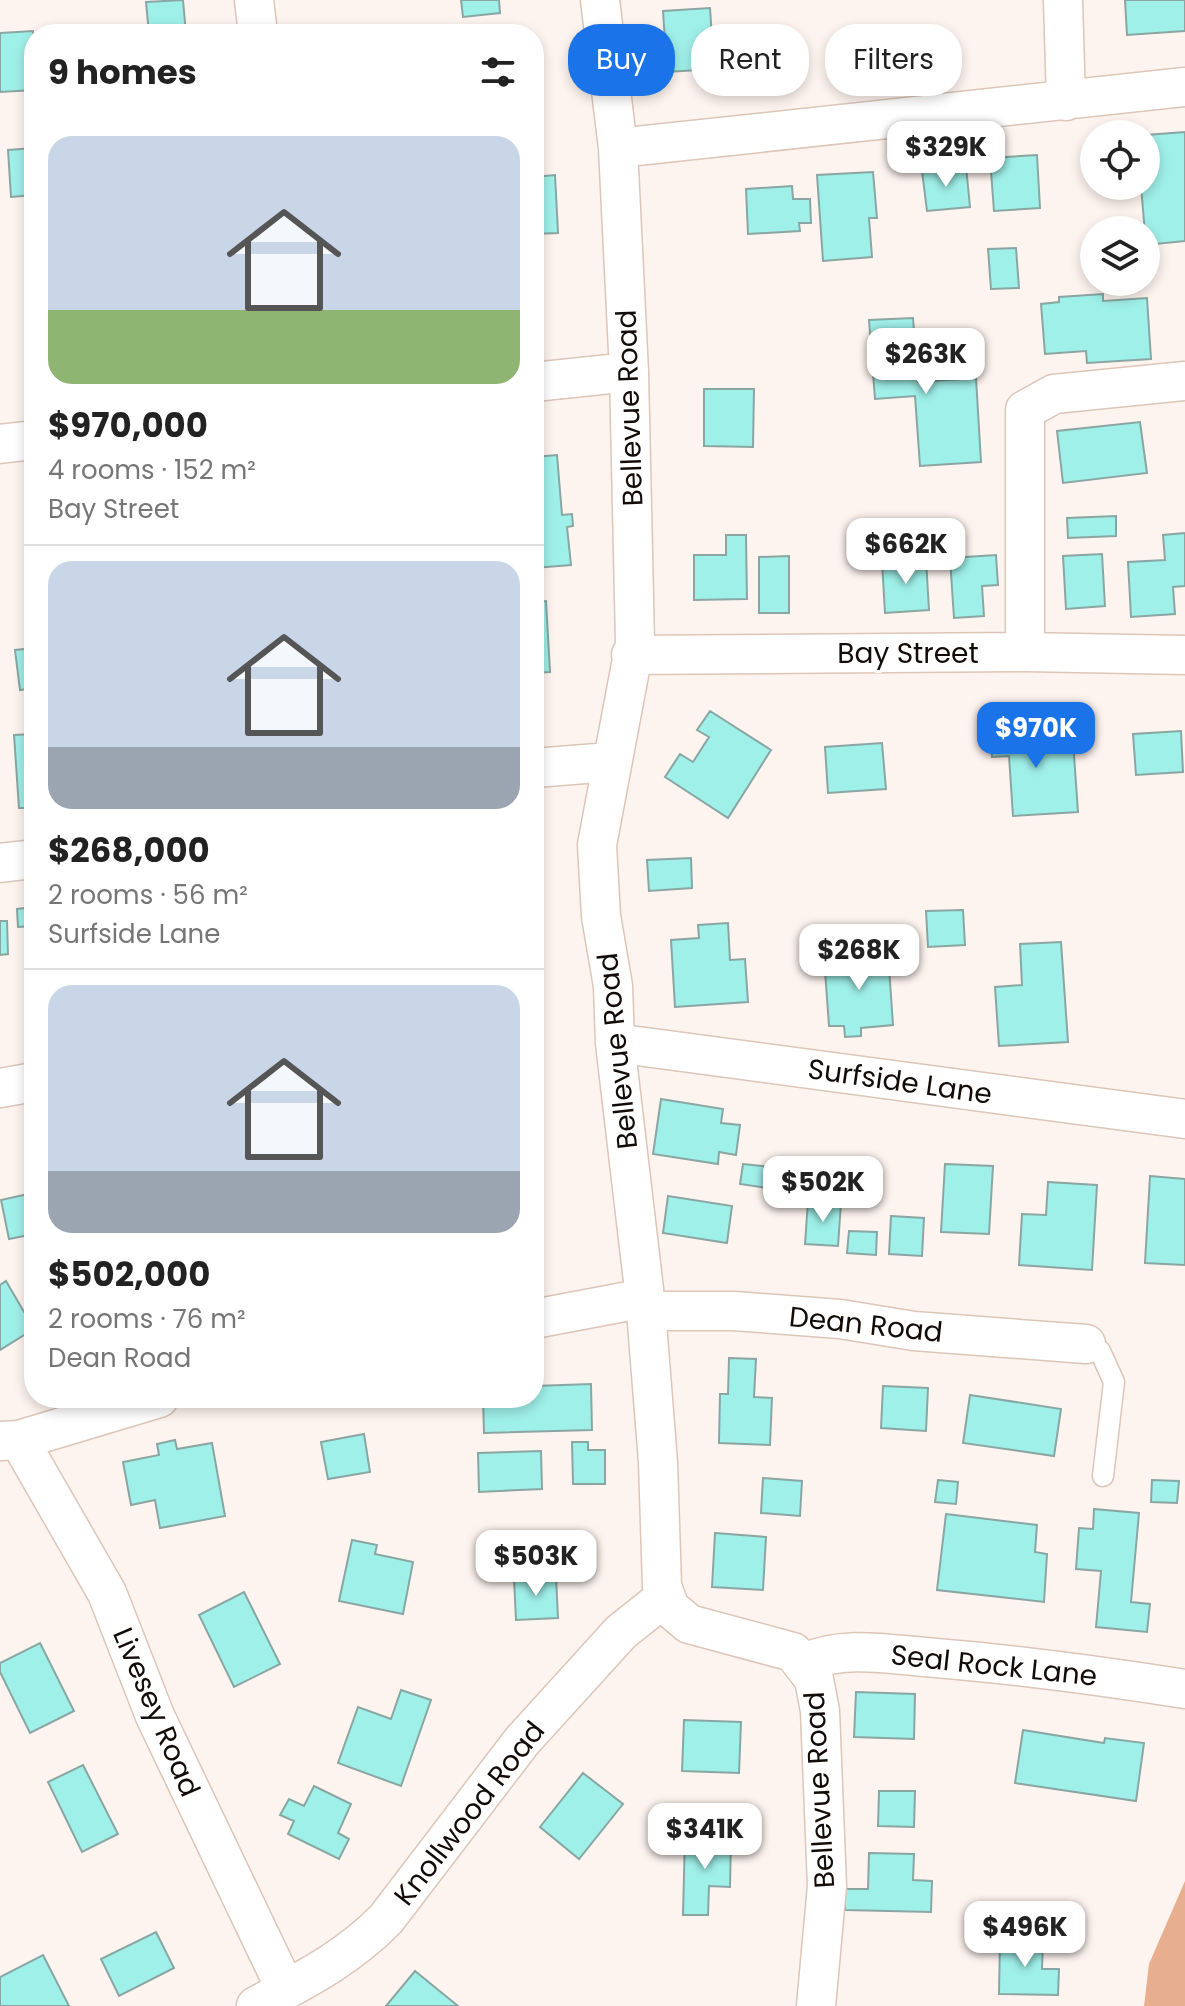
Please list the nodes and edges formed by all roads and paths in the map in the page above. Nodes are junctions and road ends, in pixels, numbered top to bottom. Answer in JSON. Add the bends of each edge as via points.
{"nodes":[{"id":1,"x":254,"y":0,"type":"edge"},
{"id":2,"x":600,"y":0,"type":"edge"},
{"id":3,"x":1063,"y":0,"type":"edge"},
{"id":4,"x":257,"y":24,"type":"edge"},
{"id":5,"x":1185,"y":87,"type":"edge"},
{"id":6,"x":1066,"y":101,"type":"junction"},
{"id":7,"x":618,"y":148,"type":"junction"},
{"id":8,"x":629,"y":372,"type":"junction"},
{"id":9,"x":544,"y":381,"type":"edge"},
{"id":10,"x":1185,"y":381,"type":"edge"},
{"id":11,"x":24,"y":441,"type":"edge"},
{"id":12,"x":0,"y":444,"type":"edge"},
{"id":13,"x":1025,"y":652,"type":"junction"},
{"id":14,"x":631,"y":655,"type":"junction"},
{"id":15,"x":1185,"y":655,"type":"edge"},
{"id":16,"x":610,"y":762,"type":"junction"},
{"id":17,"x":544,"y":767,"type":"edge"},
{"id":18,"x":24,"y":860,"type":"edge"},
{"id":19,"x":0,"y":863,"type":"edge"},
{"id":20,"x":615,"y":1043,"type":"junction"},
{"id":21,"x":24,"y":1084,"type":"edge"},
{"id":22,"x":0,"y":1088,"type":"edge"},
{"id":23,"x":1185,"y":1119,"type":"edge"},
{"id":24,"x":645,"y":1305,"type":"junction"},
{"id":25,"x":544,"y":1318,"type":"edge"},
{"id":26,"x":1086,"y":1344,"type":"joint"},
{"id":27,"x":124,"y":1408,"type":"edge"},
{"id":28,"x":10,"y":1440,"type":"edge"},
{"id":29,"x":1103,"y":1476,"type":"dead end"},
{"id":30,"x":665,"y":1597,"type":"junction"},
{"id":31,"x":804,"y":1663,"type":"junction"},
{"id":32,"x":1185,"y":1689,"type":"edge"},
{"id":33,"x":271,"y":1998,"type":"edge"},
{"id":34,"x":816,"y":2006,"type":"edge"}],
"edges":[{"from":1,"to":4,"type":"street"},
{"from":2,"to":7,"type":"street","name":"Bellevue Road"},
{"from":3,"to":6,"type":"street"},
{"from":5,"to":6,"type":"street"},
{"from":6,"to":7,"type":"street"},
{"from":7,"to":8,"type":"street","name":"Bellevue Road"},
{"from":8,"to":9,"type":"street"},
{"from":8,"to":14,"type":"street","name":"Bellevue Road","via":[[635,643]]},
{"from":10,"to":13,"type":"street","via":[[1054,394],[1025,410]]},
{"from":11,"to":12,"type":"street"},
{"from":13,"to":14,"type":"street","name":"Bay Street"},
{"from":13,"to":15,"type":"street","name":"Bay Street"},
{"from":14,"to":16,"type":"street","name":"Bellevue Road"},
{"from":16,"to":17,"type":"street"},
{"from":16,"to":20,"type":"street","name":"Bellevue Road","via":[[597,845]]},
{"from":18,"to":19,"type":"street"},
{"from":20,"to":23,"type":"street","name":"Surfside Lane"},
{"from":20,"to":24,"type":"street","name":"Bellevue Road"},
{"from":21,"to":22,"type":"street"},
{"from":24,"to":25,"type":"street","name":"Dean Road"},
{"from":24,"to":26,"type":"street","name":"Dean Road"},
{"from":24,"to":30,"type":"street","name":"Bellevue Road"},
{"from":26,"to":29,"type":"lane","via":[[1100,1351],[1114,1382]]},
{"from":27,"to":28,"type":"street"},
{"from":28,"to":33,"type":"street","name":"Livesey Road","via":[[107,1593]]},
{"from":30,"to":31,"type":"street","name":"Bellevue Road","via":[[689,1624],[776,1645]]},
{"from":30,"to":33,"type":"street","name":"Knollwood Road","via":[[621,1632],[522,1741],[386,1919],[337,1962]]},
{"from":31,"to":32,"type":"street","name":"Seal Rock Lane","via":[[829,1654],[861,1652],[1037,1666]]},
{"from":31,"to":34,"type":"street","name":"Bellevue Road","via":[[814,1679],[820,1711],[827,1886]]}]}
